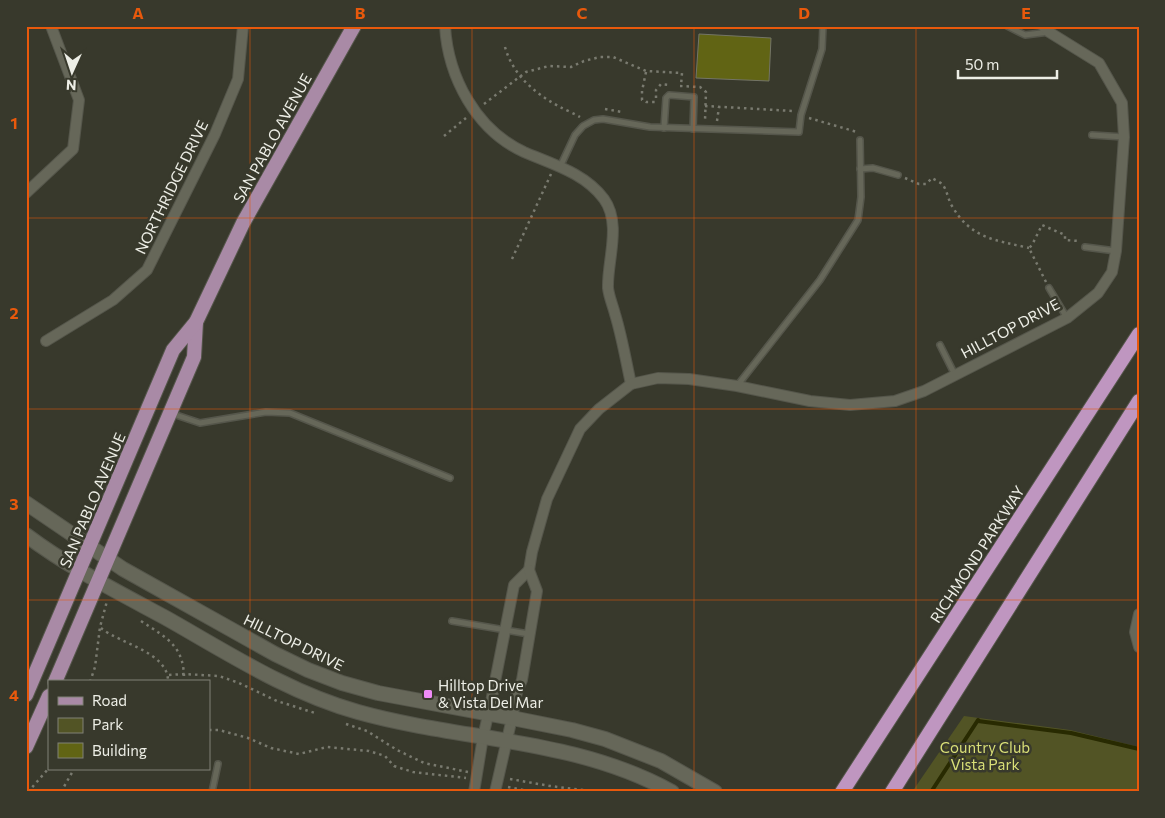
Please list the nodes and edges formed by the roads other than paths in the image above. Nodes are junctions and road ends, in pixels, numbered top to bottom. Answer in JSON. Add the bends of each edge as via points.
{"nodes":[{"id":1,"x":51,"y":26,"type":"edge"},
{"id":2,"x":243,"y":26,"type":"edge"},
{"id":3,"x":354,"y":26,"type":"edge"},
{"id":4,"x":445,"y":26,"type":"edge"},
{"id":5,"x":823,"y":26,"type":"edge"},
{"id":6,"x":1008,"y":26,"type":"edge"},
{"id":7,"x":1046,"y":29,"type":"edge"},
{"id":8,"x":664,"y":128,"type":"junction"},
{"id":9,"x":693,"y":129,"type":"junction"},
{"id":10,"x":1092,"y":135,"type":"dead end"},
{"id":11,"x":1124,"y":137,"type":"junction"},
{"id":12,"x":860,"y":140,"type":"road end"},
{"id":13,"x":560,"y":167,"type":"junction"},
{"id":14,"x":860,"y":168,"type":"junction"},
{"id":15,"x":898,"y":175,"type":"road end"},
{"id":16,"x":26,"y":193,"type":"edge"},
{"id":17,"x":1086,"y":244,"type":"road end"},
{"id":18,"x":1116,"y":251,"type":"junction"},
{"id":19,"x":1049,"y":288,"type":"road end"},
{"id":20,"x":1067,"y":318,"type":"junction"},
{"id":21,"x":196,"y":322,"type":"junction"},
{"id":22,"x":1139,"y":334,"type":"edge"},
{"id":23,"x":46,"y":342,"type":"dead end"},
{"id":24,"x":940,"y":344,"type":"dead end"},
{"id":25,"x":955,"y":375,"type":"junction"},
{"id":26,"x":631,"y":384,"type":"junction"},
{"id":27,"x":737,"y":386,"type":"junction"},
{"id":28,"x":1139,"y":401,"type":"edge"},
{"id":29,"x":170,"y":413,"type":"junction"},
{"id":30,"x":450,"y":478,"type":"dead end"},
{"id":31,"x":26,"y":503,"type":"edge"},
{"id":32,"x":26,"y":535,"type":"edge"},
{"id":33,"x":90,"y":547,"type":"junction"},
{"id":34,"x":108,"y":560,"type":"junction"},
{"id":35,"x":80,"y":570,"type":"junction"},
{"id":36,"x":529,"y":570,"type":"junction"},
{"id":37,"x":98,"y":582,"type":"junction"},
{"id":38,"x":1139,"y":614,"type":"edge"},
{"id":39,"x":452,"y":621,"type":"dead end"},
{"id":40,"x":505,"y":630,"type":"junction"},
{"id":41,"x":530,"y":634,"type":"junction"},
{"id":42,"x":1139,"y":647,"type":"edge"},
{"id":43,"x":56,"y":680,"type":"edge"},
{"id":44,"x":26,"y":695,"type":"edge"},
{"id":45,"x":48,"y":698,"type":"edge"},
{"id":46,"x":488,"y":714,"type":"junction"},
{"id":47,"x":512,"y":718,"type":"junction"},
{"id":48,"x":483,"y":737,"type":"junction"},
{"id":49,"x":507,"y":741,"type":"junction"},
{"id":50,"x":26,"y":747,"type":"edge"},
{"id":51,"x":218,"y":764,"type":"dead end"},
{"id":52,"x":497,"y":785,"type":"edge"},
{"id":53,"x":212,"y":792,"type":"edge"},
{"id":54,"x":474,"y":792,"type":"edge"},
{"id":55,"x":672,"y":792,"type":"edge"},
{"id":56,"x":714,"y":792,"type":"edge"},
{"id":57,"x":842,"y":792,"type":"edge"},
{"id":58,"x":892,"y":792,"type":"edge"}],
"edges":[{"from":1,"to":16,"type":"street","via":[[79,100],[73,149]]},
{"from":2,"to":23,"type":"street","name":"NORTHRIDGE DRIVE","via":[[238,79],[215,134],[147,270],[113,300]]},
{"from":3,"to":21,"type":"main road","name":"SAN PABLO AVENUE","via":[[243,222]]},
{"from":4,"to":13,"type":"street","via":[[458,84],[474,111],[501,138]]},
{"from":5,"to":9,"type":"lane","via":[[822,48],[801,115],[799,132]]},
{"from":6,"to":7,"type":"lane","via":[[1025,36]]},
{"from":7,"to":11,"type":"street","name":"HILLTOP DRIVE","via":[[1100,63],[1122,103]]},
{"from":8,"to":9,"type":"lane"},
{"from":8,"to":9,"type":"lane","via":[[666,98],[669,95],[694,97]]},
{"from":8,"to":13,"type":"lane","via":[[609,119],[594,120],[575,135]]},
{"from":10,"to":11,"type":"lane"},
{"from":11,"to":18,"type":"street","name":"HILLTOP DRIVE"},
{"from":12,"to":14,"type":"lane"},
{"from":13,"to":26,"type":"street","via":[[588,182],[606,201],[612,221],[608,291]]},
{"from":14,"to":15,"type":"lane"},
{"from":14,"to":27,"type":"lane","via":[[858,220],[820,280]]},
{"from":17,"to":18,"type":"lane"},
{"from":18,"to":20,"type":"street","name":"HILLTOP DRIVE","via":[[1112,272],[1098,293]]},
{"from":19,"to":20,"type":"lane"},
{"from":20,"to":25,"type":"street","name":"HILLTOP DRIVE"},
{"from":21,"to":29,"type":"main road","name":"SAN PABLO AVENUE","via":[[194,357]]},
{"from":21,"to":33,"type":"main road","name":"SAN PABLO AVENUE","via":[[173,350]]},
{"from":22,"to":57,"type":"highway","name":"RICHMOND PARKWAY"},
{"from":24,"to":25,"type":"lane"},
{"from":25,"to":27,"type":"street","name":"HILLTOP DRIVE","via":[[895,401],[850,405],[810,401]]},
{"from":26,"to":27,"type":"street","name":"HILLTOP DRIVE","via":[[658,378]]},
{"from":26,"to":36,"type":"street","name":"HILLTOP DRIVE","via":[[599,409],[580,430],[547,499]]},
{"from":28,"to":58,"type":"highway"},
{"from":29,"to":30,"type":"lane","via":[[200,423],[266,412],[290,412]]},
{"from":29,"to":34,"type":"main road","name":"SAN PABLO AVENUE"},
{"from":31,"to":33,"type":"main road","name":"HILLTOP DRIVE"},
{"from":32,"to":35,"type":"main road"},
{"from":33,"to":34,"type":"main road","name":"HILLTOP DRIVE"},
{"from":33,"to":35,"type":"main road","name":"SAN PABLO AVENUE"},
{"from":34,"to":37,"type":"main road","name":"SAN PABLO AVENUE"},
{"from":34,"to":46,"type":"main road","name":"HILLTOP DRIVE","via":[[308,670],[378,693]]},
{"from":35,"to":37,"type":"main road"},
{"from":35,"to":44,"type":"main road","name":"SAN PABLO AVENUE"},
{"from":36,"to":40,"type":"street","via":[[514,585]]},
{"from":36,"to":41,"type":"street","via":[[537,591]]},
{"from":37,"to":43,"type":"main road","name":"SAN PABLO AVENUE"},
{"from":37,"to":48,"type":"main road","via":[[317,700],[359,712]]},
{"from":38,"to":42,"type":"street","via":[[1135,632]]},
{"from":39,"to":40,"type":"lane"},
{"from":40,"to":41,"type":"lane"},
{"from":40,"to":46,"type":"street"},
{"from":41,"to":47,"type":"street"},
{"from":45,"to":50,"type":"main road"},
{"from":46,"to":47,"type":"main road","name":"HILLTOP DRIVE"},
{"from":46,"to":48,"type":"street"},
{"from":47,"to":49,"type":"street"},
{"from":47,"to":56,"type":"main road","name":"HILLTOP DRIVE","via":[[572,730],[632,748],[661,760]]},
{"from":48,"to":49,"type":"main road"},
{"from":48,"to":54,"type":"street"},
{"from":49,"to":52,"type":"street"},
{"from":49,"to":55,"type":"main road","via":[[606,763]]},
{"from":51,"to":53,"type":"lane"}]}
